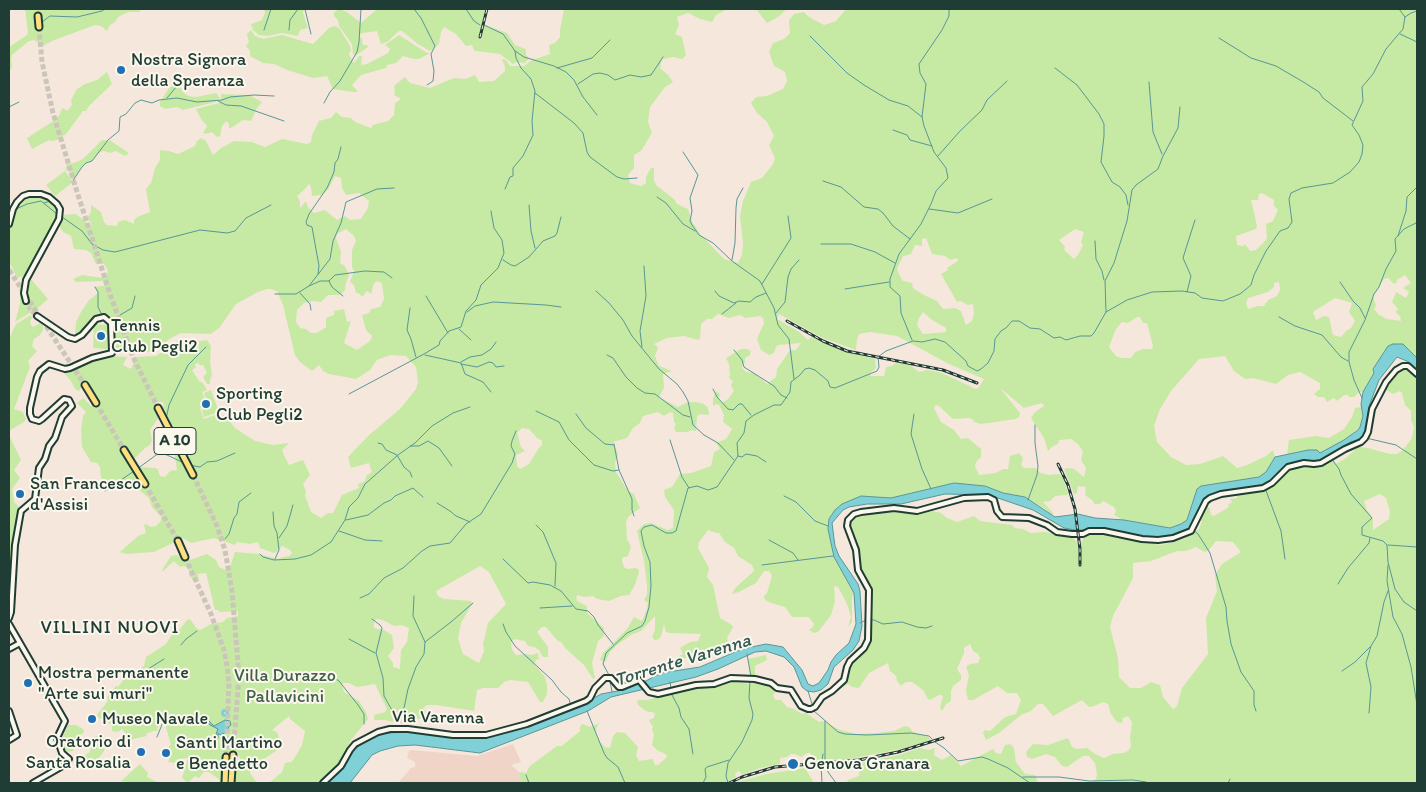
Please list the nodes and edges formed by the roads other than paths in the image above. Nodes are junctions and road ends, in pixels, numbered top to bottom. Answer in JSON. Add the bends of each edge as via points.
{"nodes":[{"id":1,"x":38,"y":16,"type":"dead end"},
{"id":2,"x":39,"y":27,"type":"tunnel mouth"},
{"id":3,"x":9,"y":224,"type":"edge"},
{"id":4,"x":26,"y":301,"type":"tunnel mouth"},
{"id":5,"x":37,"y":316,"type":"tunnel mouth"},
{"id":6,"x":1417,"y":374,"type":"edge"},
{"id":7,"x":85,"y":385,"type":"tunnel mouth"},
{"id":8,"x":96,"y":403,"type":"tunnel mouth"},
{"id":9,"x":158,"y":408,"type":"tunnel mouth"},
{"id":10,"x":125,"y":451,"type":"tunnel mouth"},
{"id":11,"x":193,"y":474,"type":"tunnel mouth"},
{"id":12,"x":144,"y":482,"type":"tunnel mouth"},
{"id":13,"x":178,"y":541,"type":"tunnel mouth"},
{"id":14,"x":185,"y":557,"type":"tunnel mouth"},
{"id":15,"x":9,"y":618,"type":"edge"},
{"id":16,"x":9,"y":624,"type":"edge"},
{"id":17,"x":20,"y":643,"type":"junction"},
{"id":18,"x":9,"y":649,"type":"edge"},
{"id":19,"x":9,"y":711,"type":"edge"},
{"id":20,"x":9,"y":740,"type":"edge"},
{"id":21,"x":233,"y":755,"type":"tunnel mouth"},
{"id":22,"x":226,"y":757,"type":"tunnel mouth"},
{"id":23,"x":33,"y":783,"type":"edge"},
{"id":24,"x":225,"y":783,"type":"edge"},
{"id":25,"x":231,"y":783,"type":"edge"},
{"id":26,"x":324,"y":783,"type":"edge"}],
"edges":[{"from":1,"to":2,"type":"highway"},
{"from":3,"to":4,"type":"street","via":[[12,209],[29,194],[49,197],[60,209],[59,219],[26,280]]},
{"from":5,"to":15,"type":"street","via":[[75,339],[96,319],[104,317],[111,323],[112,353],[70,368],[52,364],[40,371],[30,408],[32,419],[42,419],[64,399],[69,400],[72,406],[62,417],[39,468],[35,499],[21,511]]},
{"from":6,"to":26,"type":"street","name":"Via Varenna","via":[[1403,366],[1386,382],[1372,409],[1368,432],[1361,442],[1322,463],[1288,467],[1263,488],[1210,498],[1191,531],[1174,538],[1142,539],[1104,531],[1083,534],[1057,532],[1029,518],[1002,517],[994,500],[988,497],[964,498],[917,511],[894,508],[854,514],[846,526],[856,550],[858,570],[869,590],[868,640],[846,667],[844,680],[812,709],[801,706],[791,690],[778,688],[766,681],[731,678],[653,694],[641,681],[619,687],[609,678],[598,684],[590,698],[582,702],[528,724],[486,735],[453,735],[408,729],[378,732],[356,744]]},
{"from":7,"to":8,"type":"highway"},
{"from":9,"to":11,"type":"highway","number":"A 10"},
{"from":10,"to":12,"type":"highway","number":"A 10"},
{"from":13,"to":14,"type":"highway"},
{"from":16,"to":17,"type":"street"},
{"from":17,"to":18,"type":"street"},
{"from":17,"to":23,"type":"street","via":[[65,722],[57,741],[69,759]]},
{"from":19,"to":20,"type":"street","via":[[17,735]]},
{"from":21,"to":25,"type":"highway"},
{"from":22,"to":24,"type":"highway"}]}
